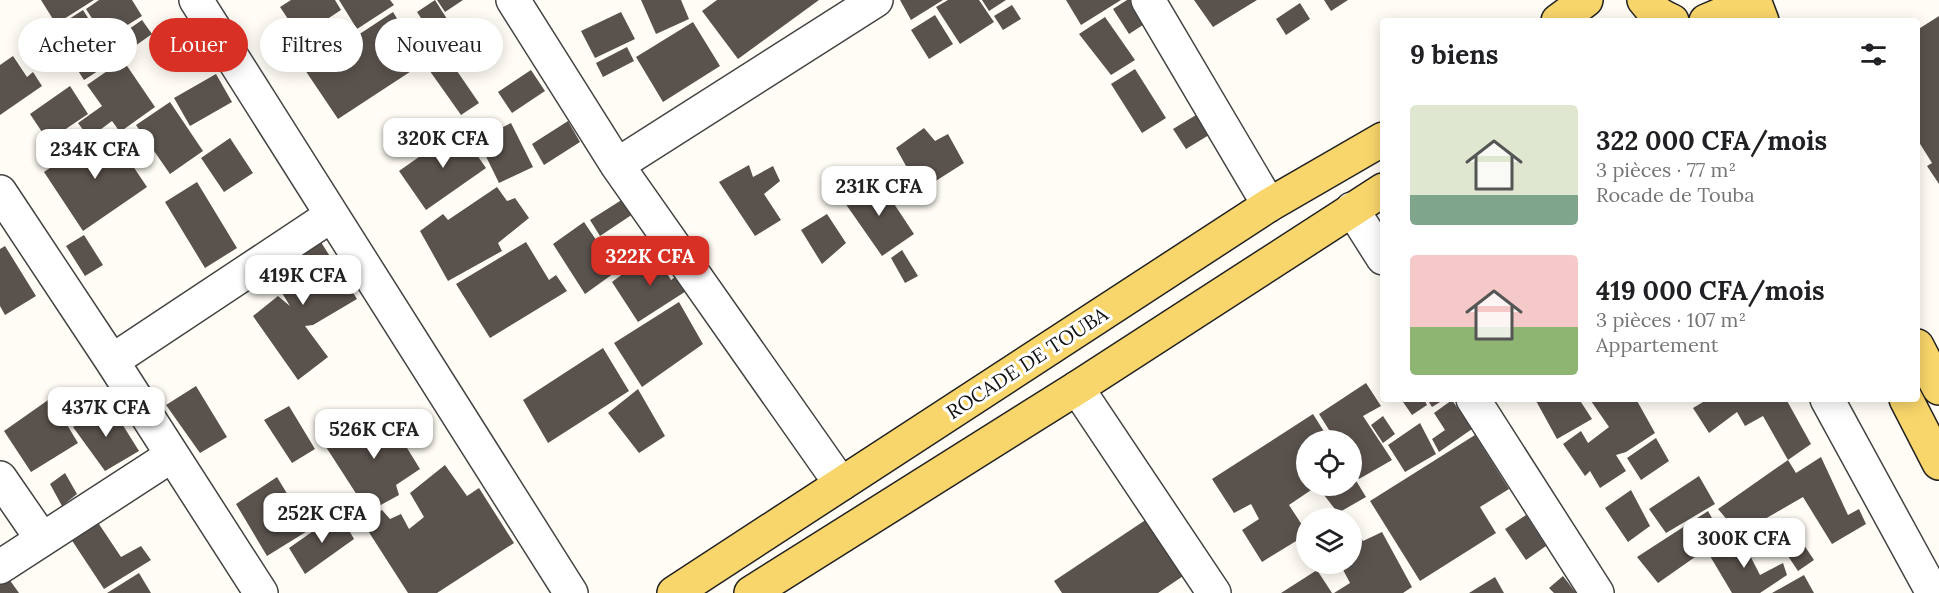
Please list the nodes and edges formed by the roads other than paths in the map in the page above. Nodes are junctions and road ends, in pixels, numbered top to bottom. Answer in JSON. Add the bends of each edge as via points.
{"nodes":[{"id":1,"x":196,"y":0,"type":"edge"},
{"id":2,"x":513,"y":0,"type":"edge"},
{"id":3,"x":1148,"y":0,"type":"edge"},
{"id":4,"x":1586,"y":0,"type":"edge"},
{"id":5,"x":1644,"y":0,"type":"edge"},
{"id":6,"x":1740,"y":0,"type":"edge"},
{"id":7,"x":1754,"y":0,"type":"edge"},
{"id":8,"x":871,"y":1,"type":"edge"},
{"id":9,"x":1562,"y":18,"type":"edge"},
{"id":10,"x":1664,"y":18,"type":"edge"},
{"id":11,"x":1713,"y":18,"type":"edge"},
{"id":12,"x":1761,"y":18,"type":"edge"},
{"id":13,"x":1380,"y":142,"type":"edge"},
{"id":14,"x":617,"y":165,"type":"junction"},
{"id":15,"x":0,"y":192,"type":"edge"},
{"id":16,"x":1380,"y":192,"type":"edge"},
{"id":17,"x":1269,"y":205,"type":"junction"},
{"id":18,"x":1352,"y":209,"type":"junction"},
{"id":19,"x":332,"y":215,"type":"junction"},
{"id":20,"x":1380,"y":253,"type":"edge"},
{"id":21,"x":1920,"y":352,"type":"edge"},
{"id":22,"x":112,"y":361,"type":"junction"},
{"id":23,"x":1077,"y":388,"type":"junction"},
{"id":24,"x":1939,"y":388,"type":"edge"},
{"id":25,"x":1475,"y":402,"type":"edge"},
{"id":26,"x":1829,"y":402,"type":"edge"},
{"id":27,"x":1908,"y":402,"type":"edge"},
{"id":28,"x":171,"y":456,"type":"junction"},
{"id":29,"x":1939,"y":463,"type":"edge"},
{"id":30,"x":0,"y":478,"type":"edge"},
{"id":31,"x":841,"y":484,"type":"junction"},
{"id":32,"x":42,"y":538,"type":"junction"},
{"id":33,"x":0,"y":567,"type":"edge"},
{"id":34,"x":261,"y":593,"type":"edge"},
{"id":35,"x":571,"y":593,"type":"edge"},
{"id":36,"x":674,"y":593,"type":"edge"},
{"id":37,"x":751,"y":593,"type":"edge"},
{"id":38,"x":1214,"y":593,"type":"edge"},
{"id":39,"x":1597,"y":593,"type":"edge"},
{"id":40,"x":1933,"y":593,"type":"edge"}],
"edges":[{"from":1,"to":19,"type":"street"},
{"from":2,"to":14,"type":"street"},
{"from":3,"to":17,"type":"street"},
{"from":4,"to":9,"type":"main road"},
{"from":5,"to":10,"type":"main road"},
{"from":6,"to":11,"type":"main road"},
{"from":7,"to":12,"type":"main road"},
{"from":8,"to":14,"type":"street"},
{"from":13,"to":17,"type":"main road","name":"ROCADE DE TOUBA"},
{"from":14,"to":31,"type":"street"},
{"from":15,"to":22,"type":"street"},
{"from":16,"to":18,"type":"main road"},
{"from":17,"to":31,"type":"main road","name":"ROCADE DE TOUBA"},
{"from":18,"to":20,"type":"street"},
{"from":18,"to":23,"type":"main road"},
{"from":19,"to":22,"type":"street"},
{"from":19,"to":35,"type":"street"},
{"from":21,"to":24,"type":"main road"},
{"from":22,"to":28,"type":"street"},
{"from":23,"to":37,"type":"main road"},
{"from":23,"to":38,"type":"street"},
{"from":25,"to":39,"type":"street"},
{"from":26,"to":40,"type":"street"},
{"from":27,"to":29,"type":"main road"},
{"from":28,"to":32,"type":"street"},
{"from":28,"to":34,"type":"street"},
{"from":30,"to":32,"type":"street"},
{"from":31,"to":36,"type":"main road","name":"ROCADE DE TOUBA"},
{"from":32,"to":33,"type":"street"}]}
